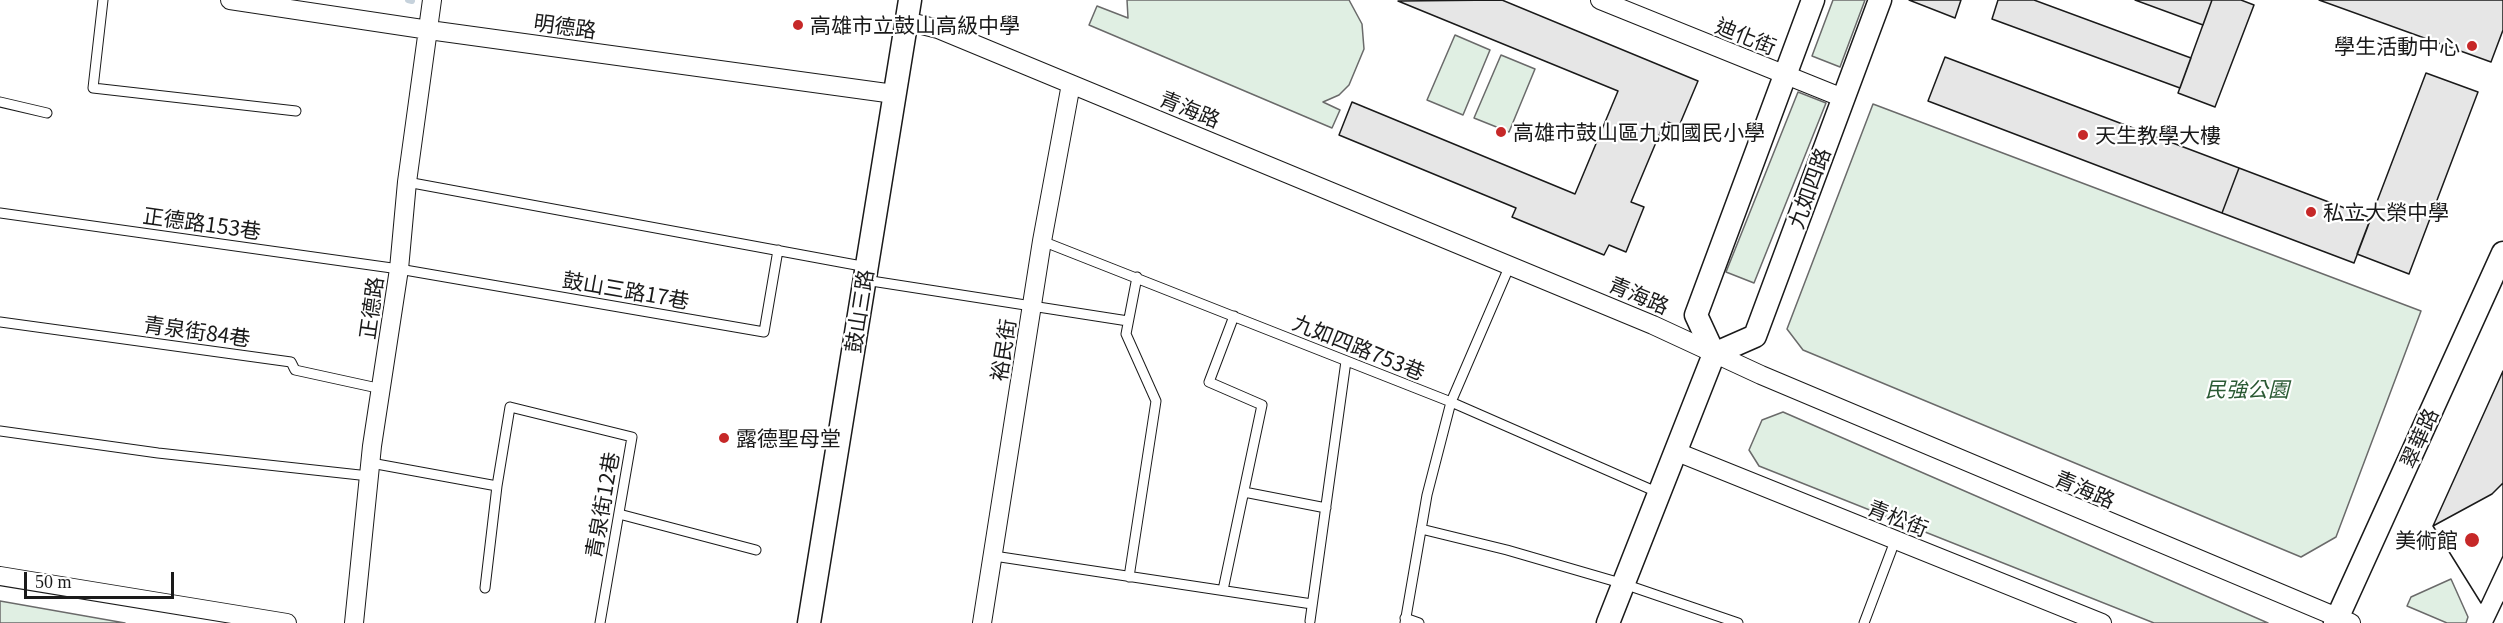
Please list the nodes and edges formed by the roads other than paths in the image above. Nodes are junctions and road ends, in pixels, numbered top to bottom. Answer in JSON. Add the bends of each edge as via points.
{"nodes":[{"id":1,"x":103,"y":0,"type":"edge"},
{"id":2,"x":230,"y":0,"type":"edge"},
{"id":3,"x":432,"y":0,"type":"edge"},
{"id":4,"x":1599,"y":0,"type":"edge"},
{"id":5,"x":1814,"y":0,"type":"edge"},
{"id":6,"x":1880,"y":0,"type":"edge"},
{"id":7,"x":908,"y":10,"type":"edge"},
{"id":8,"x":429,"y":30,"type":"junction"},
{"id":9,"x":1784,"y":75,"type":"junction"},
{"id":10,"x":1071,"y":84,"type":"junction"},
{"id":11,"x":894,"y":94,"type":"junction"},
{"id":12,"x":1843,"y":98,"type":"junction"},
{"id":13,"x":0,"y":102,"type":"edge"},
{"id":14,"x":296,"y":111,"type":"dead end"},
{"id":15,"x":47,"y":113,"type":"dead end"},
{"id":16,"x":407,"y":182,"type":"junction"},
{"id":17,"x":0,"y":213,"type":"edge"},
{"id":18,"x":1042,"y":242,"type":"junction"},
{"id":19,"x":778,"y":250,"type":"junction"},
{"id":20,"x":2503,"y":253,"type":"edge"},
{"id":21,"x":1510,"y":265,"type":"junction"},
{"id":22,"x":399,"y":269,"type":"junction"},
{"id":23,"x":866,"y":274,"type":"junction"},
{"id":24,"x":1137,"y":277,"type":"junction"},
{"id":25,"x":1032,"y":305,"type":"junction"},
{"id":26,"x":1234,"y":316,"type":"junction"},
{"id":27,"x":1128,"y":321,"type":"junction"},
{"id":28,"x":0,"y":322,"type":"edge"},
{"id":29,"x":1714,"y":354,"type":"junction"},
{"id":30,"x":1346,"y":361,"type":"junction"},
{"id":31,"x":382,"y":389,"type":"junction"},
{"id":32,"x":1451,"y":402,"type":"junction"},
{"id":33,"x":0,"y":431,"type":"edge"},
{"id":34,"x":1677,"y":452,"type":"junction"},
{"id":35,"x":370,"y":470,"type":"junction"},
{"id":36,"x":497,"y":486,"type":"junction"},
{"id":37,"x":1244,"y":492,"type":"junction"},
{"id":38,"x":1660,"y":494,"type":"junction"},
{"id":39,"x":1326,"y":508,"type":"junction"},
{"id":40,"x":619,"y":514,"type":"junction"},
{"id":41,"x":1421,"y":529,"type":"junction"},
{"id":42,"x":1895,"y":541,"type":"junction"},
{"id":43,"x":756,"y":550,"type":"dead end"},
{"id":44,"x":994,"y":556,"type":"junction"},
{"id":45,"x":0,"y":576,"type":"edge"},
{"id":46,"x":1129,"y":577,"type":"junction"},
{"id":47,"x":1624,"y":584,"type":"junction"},
{"id":48,"x":485,"y":588,"type":"dead end"},
{"id":49,"x":1223,"y":591,"type":"junction"},
{"id":50,"x":1312,"y":604,"type":"junction"},
{"id":51,"x":1310,"y":621,"type":"dead end"},
{"id":52,"x":1405,"y":621,"type":"edge"},
{"id":53,"x":2341,"y":621,"type":"edge"},
{"id":54,"x":287,"y":623,"type":"edge"},
{"id":55,"x":354,"y":623,"type":"edge"},
{"id":56,"x":600,"y":623,"type":"edge"},
{"id":57,"x":809,"y":623,"type":"edge"},
{"id":58,"x":982,"y":623,"type":"edge"},
{"id":59,"x":1419,"y":623,"type":"edge"},
{"id":60,"x":1608,"y":623,"type":"edge"},
{"id":61,"x":1738,"y":623,"type":"edge"},
{"id":62,"x":1864,"y":623,"type":"edge"},
{"id":63,"x":2102,"y":623,"type":"edge"}],
"edges":[{"from":1,"to":14,"type":"lane","via":[[93,88]]},
{"from":2,"to":8,"type":"street","name":"明德路"},
{"from":3,"to":8,"type":"street","name":"正德路"},
{"from":4,"to":9,"type":"street","name":"迪化街"},
{"from":5,"to":9,"type":"street"},
{"from":6,"to":12,"type":"street","name":"九如四路"},
{"from":7,"to":10,"type":"street","name":"青海路","via":[[938,29]]},
{"from":7,"to":11,"type":"street","name":"鼓山三路"},
{"from":8,"to":11,"type":"street","name":"明德路"},
{"from":8,"to":16,"type":"street","name":"正德路"},
{"from":9,"to":12,"type":"street","name":"迪化街"},
{"from":9,"to":29,"type":"street","via":[[1696,315]]},
{"from":10,"to":18,"type":"street","name":"裕民街"},
{"from":10,"to":21,"type":"street","name":"青海路"},
{"from":11,"to":23,"type":"street","name":"鼓山三路"},
{"from":12,"to":29,"type":"street","name":"九如四路","via":[[1755,336]]},
{"from":13,"to":15,"type":"lane"},
{"from":16,"to":19,"type":"lane"},
{"from":16,"to":22,"type":"street","name":"正德路"},
{"from":17,"to":22,"type":"lane","name":"正德路153巷"},
{"from":18,"to":24,"type":"lane","name":"九如四路753巷"},
{"from":18,"to":25,"type":"street","name":"裕民街"},
{"from":19,"to":22,"type":"lane","name":"鼓山三路17巷","via":[[764,332]]},
{"from":19,"to":23,"type":"lane"},
{"from":20,"to":53,"type":"street","name":"翠華路"},
{"from":21,"to":29,"type":"street","name":"青海路"},
{"from":21,"to":32,"type":"lane"},
{"from":22,"to":31,"type":"street","name":"正德路"},
{"from":23,"to":25,"type":"lane"},
{"from":23,"to":57,"type":"street","name":"鼓山三路"},
{"from":24,"to":26,"type":"lane","name":"九如四路753巷"},
{"from":24,"to":27,"type":"lane"},
{"from":25,"to":27,"type":"lane"},
{"from":25,"to":44,"type":"street","name":"裕民街"},
{"from":26,"to":30,"type":"lane","name":"九如四路753巷"},
{"from":26,"to":37,"type":"lane","via":[[1209,382],[1262,405]]},
{"from":27,"to":46,"type":"lane","via":[[1126,334],[1156,401]]},
{"from":28,"to":31,"type":"lane","name":"青泉街84巷","via":[[291,362],[295,370]]},
{"from":29,"to":34,"type":"street"},
{"from":29,"to":53,"type":"street","name":"青海路"},
{"from":30,"to":32,"type":"lane","name":"九如四路753巷"},
{"from":30,"to":39,"type":"lane"},
{"from":31,"to":35,"type":"street","name":"正德路"},
{"from":32,"to":38,"type":"lane","name":"九如四路753巷"},
{"from":32,"to":41,"type":"lane"},
{"from":33,"to":35,"type":"lane","via":[[159,453]]},
{"from":34,"to":38,"type":"street"},
{"from":34,"to":42,"type":"street","name":"青松街"},
{"from":35,"to":36,"type":"lane"},
{"from":35,"to":55,"type":"street","name":"正德路"},
{"from":36,"to":40,"type":"lane","name":"青泉街12巷","via":[[510,407],[632,437]]},
{"from":36,"to":48,"type":"lane"},
{"from":37,"to":39,"type":"lane"},
{"from":37,"to":49,"type":"lane"},
{"from":38,"to":47,"type":"street"},
{"from":39,"to":50,"type":"lane"},
{"from":40,"to":43,"type":"lane"},
{"from":40,"to":56,"type":"lane","name":"青泉街12巷"},
{"from":41,"to":47,"type":"lane"},
{"from":41,"to":52,"type":"lane"},
{"from":42,"to":62,"type":"lane"},
{"from":42,"to":63,"type":"street","name":"青松街"},
{"from":44,"to":46,"type":"lane"},
{"from":44,"to":58,"type":"street","name":"裕民街"},
{"from":45,"to":54,"type":"street"},
{"from":46,"to":49,"type":"lane"},
{"from":47,"to":60,"type":"street"},
{"from":47,"to":61,"type":"lane"},
{"from":49,"to":50,"type":"lane"},
{"from":50,"to":51,"type":"lane"},
{"from":52,"to":59,"type":"lane"}]}
